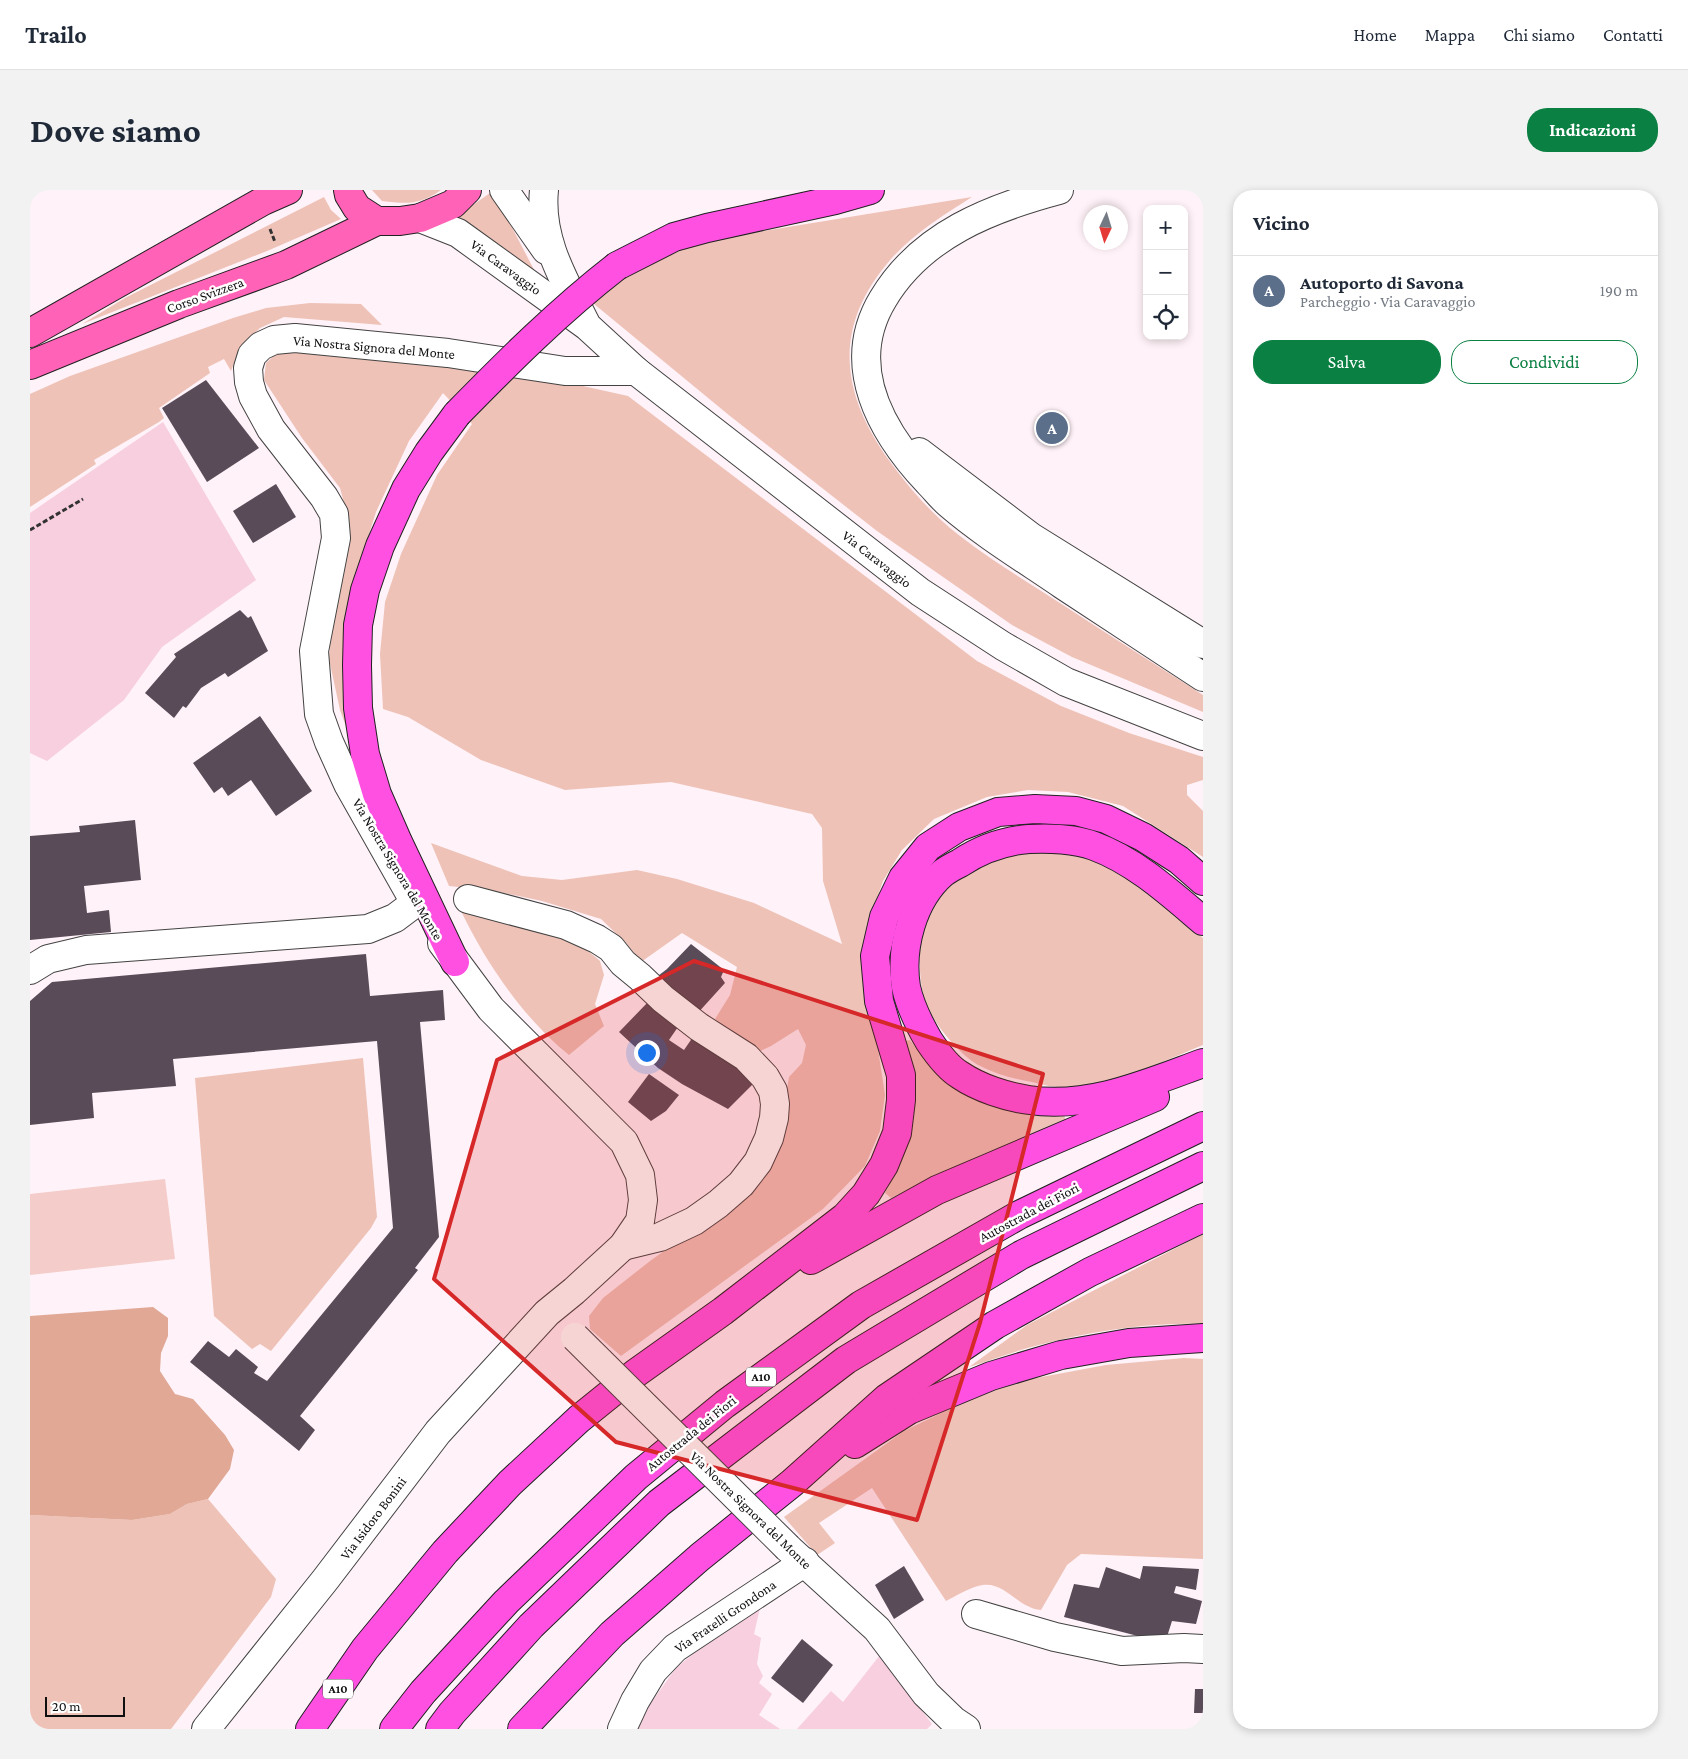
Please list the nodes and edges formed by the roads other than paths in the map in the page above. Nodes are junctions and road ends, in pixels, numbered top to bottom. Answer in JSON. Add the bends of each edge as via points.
{"nodes":[{"id":1,"x":288,"y":190,"type":"edge"},
{"id":2,"x":348,"y":190,"type":"edge"},
{"id":3,"x":467,"y":190,"type":"edge"},
{"id":4,"x":504,"y":190,"type":"edge"},
{"id":5,"x":544,"y":190,"type":"edge"},
{"id":6,"x":870,"y":190,"type":"edge"},
{"id":7,"x":1059,"y":190,"type":"edge"},
{"id":8,"x":265,"y":196,"type":"edge"},
{"id":9,"x":420,"y":218,"type":"junction"},
{"id":10,"x":377,"y":221,"type":"junction"},
{"id":11,"x":554,"y":261,"type":"junction"},
{"id":12,"x":587,"y":326,"type":"junction"},
{"id":13,"x":30,"y":333,"type":"edge"},
{"id":14,"x":30,"y":365,"type":"edge"},
{"id":15,"x":636,"y":371,"type":"junction"},
{"id":16,"x":886,"y":426,"type":"junction"},
{"id":17,"x":1203,"y":644,"type":"edge"},
{"id":18,"x":1203,"y":676,"type":"edge"},
{"id":19,"x":1203,"y":736,"type":"edge"},
{"id":20,"x":1203,"y":881,"type":"edge"},
{"id":21,"x":468,"y":899,"type":"dead end"},
{"id":22,"x":415,"y":903,"type":"junction"},
{"id":23,"x":1203,"y":921,"type":"edge"},
{"id":24,"x":454,"y":962,"type":"junction"},
{"id":25,"x":30,"y":970,"type":"edge"},
{"id":26,"x":1203,"y":1063,"type":"edge"},
{"id":27,"x":1203,"y":1074,"type":"edge"},
{"id":28,"x":1203,"y":1126,"type":"edge"},
{"id":29,"x":1203,"y":1166,"type":"edge"},
{"id":30,"x":1203,"y":1218,"type":"edge"},
{"id":31,"x":623,"y":1246,"type":"junction"},
{"id":32,"x":723,"y":1311,"type":"junction"},
{"id":33,"x":547,"y":1313,"type":"junction"},
{"id":34,"x":1203,"y":1338,"type":"edge"},
{"id":35,"x":792,"y":1483,"type":"junction"},
{"id":36,"x":796,"y":1555,"type":"junction"},
{"id":37,"x":976,"y":1614,"type":"dead end"},
{"id":38,"x":1203,"y":1649,"type":"edge"},
{"id":39,"x":206,"y":1729,"type":"edge"},
{"id":40,"x":310,"y":1729,"type":"edge"},
{"id":41,"x":394,"y":1729,"type":"edge"},
{"id":42,"x":440,"y":1729,"type":"edge"},
{"id":43,"x":522,"y":1729,"type":"edge"},
{"id":44,"x":622,"y":1729,"type":"edge"},
{"id":45,"x":966,"y":1729,"type":"edge"}],
"edges":[{"from":1,"to":8,"type":"main road"},
{"from":2,"to":10,"type":"main road","via":[[357,208]]},
{"from":3,"to":9,"type":"main road","via":[[453,204]]},
{"from":4,"to":11,"type":"street","name":"Via Caravaggio"},
{"from":5,"to":11,"type":"street","name":"Via Caravaggio","via":[[542,208]]},
{"from":6,"to":24,"type":"highway","bridge":true,"via":[[674,236],[616,266],[556,316],[456,414],[406,489],[380,546],[365,590],[358,625],[358,708],[365,754],[377,794]]},
{"from":7,"to":16,"type":"street","via":[[1016,201],[977,217],[943,237],[914,260],[888,289],[874,314],[866,343],[866,369],[873,400]]},
{"from":8,"to":13,"type":"main road"},
{"from":9,"to":10,"type":"main road"},
{"from":9,"to":12,"type":"street","name":"Via Caravaggio","via":[[458,233]]},
{"from":10,"to":14,"type":"main road","name":"Corso Svizzera","via":[[286,265]]},
{"from":11,"to":12,"type":"street","name":"Via Caravaggio"},
{"from":12,"to":15,"type":"street","name":"Via Caravaggio"},
{"from":15,"to":19,"type":"street","name":"Via Caravaggio","via":[[920,592],[1003,646],[1066,682]]},
{"from":15,"to":22,"type":"street","name":"Via Nostra Signora del Monte","via":[[565,372],[448,353],[295,338],[274,340],[252,355],[248,368],[253,396],[271,429],[334,514],[336,538],[314,651],[319,714],[348,784]]},
{"from":16,"to":17,"type":"street","via":[[1030,537]]},
{"from":16,"to":18,"type":"street","via":[[910,463],[948,503],[994,538]]},
{"from":20,"to":32,"type":"highway","via":[[1179,860],[1143,837],[1106,819],[1076,811],[1035,808],[998,812],[960,827],[928,847],[903,878],[884,917],[875,956],[879,1001],[901,1075],[902,1100],[897,1133],[884,1165],[866,1194],[844,1217]]},
{"from":21,"to":31,"type":"street","via":[[566,925],[597,939],[698,1027],[746,1056],[765,1077],[773,1092],[774,1118],[769,1138],[758,1162],[741,1184],[694,1220],[660,1236]]},
{"from":22,"to":24,"type":"street","name":"Via Nostra Signora del Monte"},
{"from":22,"to":25,"type":"street","via":[[395,918],[368,929],[86,950],[48,959]]},
{"from":23,"to":26,"type":"highway","via":[[1128,863],[1093,846],[1049,838],[1010,840],[974,853],[943,874],[922,898],[910,926],[904,958],[906,988],[918,1023],[937,1053],[959,1075],[992,1091],[1029,1100],[1065,1102],[1121,1093]]},
{"from":24,"to":31,"type":"street","name":"Via Nostra Signora del Monte","via":[[491,1009],[624,1142],[640,1175],[643,1200],[640,1221]]},
{"from":27,"to":32,"type":"highway","number":"A10","via":[[937,1190]]},
{"from":28,"to":41,"type":"highway","name":"Autostrada dei Fiori","number":"A10","via":[[1019,1215],[861,1305],[725,1404],[636,1477],[506,1602],[423,1692]]},
{"from":29,"to":42,"type":"highway","via":[[1021,1255],[846,1360],[660,1503],[531,1626]]},
{"from":30,"to":35,"type":"highway","via":[[1090,1272],[995,1325],[887,1398]]},
{"from":31,"to":33,"type":"street","name":"Via Nostra Signora del Monte"},
{"from":32,"to":40,"type":"highway","number":"A10","via":[[593,1407],[510,1483],[445,1552],[365,1649]]},
{"from":33,"to":36,"type":"street","name":"Via Nostra Signora del Monte","bridge":true},
{"from":33,"to":39,"type":"street","name":"Via Isidoro Bonini","via":[[438,1432]]},
{"from":34,"to":35,"type":"highway","via":[[1129,1343],[1061,1355],[991,1376],[909,1410]]},
{"from":35,"to":43,"type":"highway","via":[[612,1634]]},
{"from":36,"to":44,"type":"street","name":"Via Fratelli Grondona","via":[[675,1648],[653,1671]]},
{"from":36,"to":45,"type":"street","name":"Via Nostra Signora del Monte","via":[[877,1630],[926,1694]]},
{"from":37,"to":38,"type":"street","via":[[1055,1637],[1122,1651]]}]}
